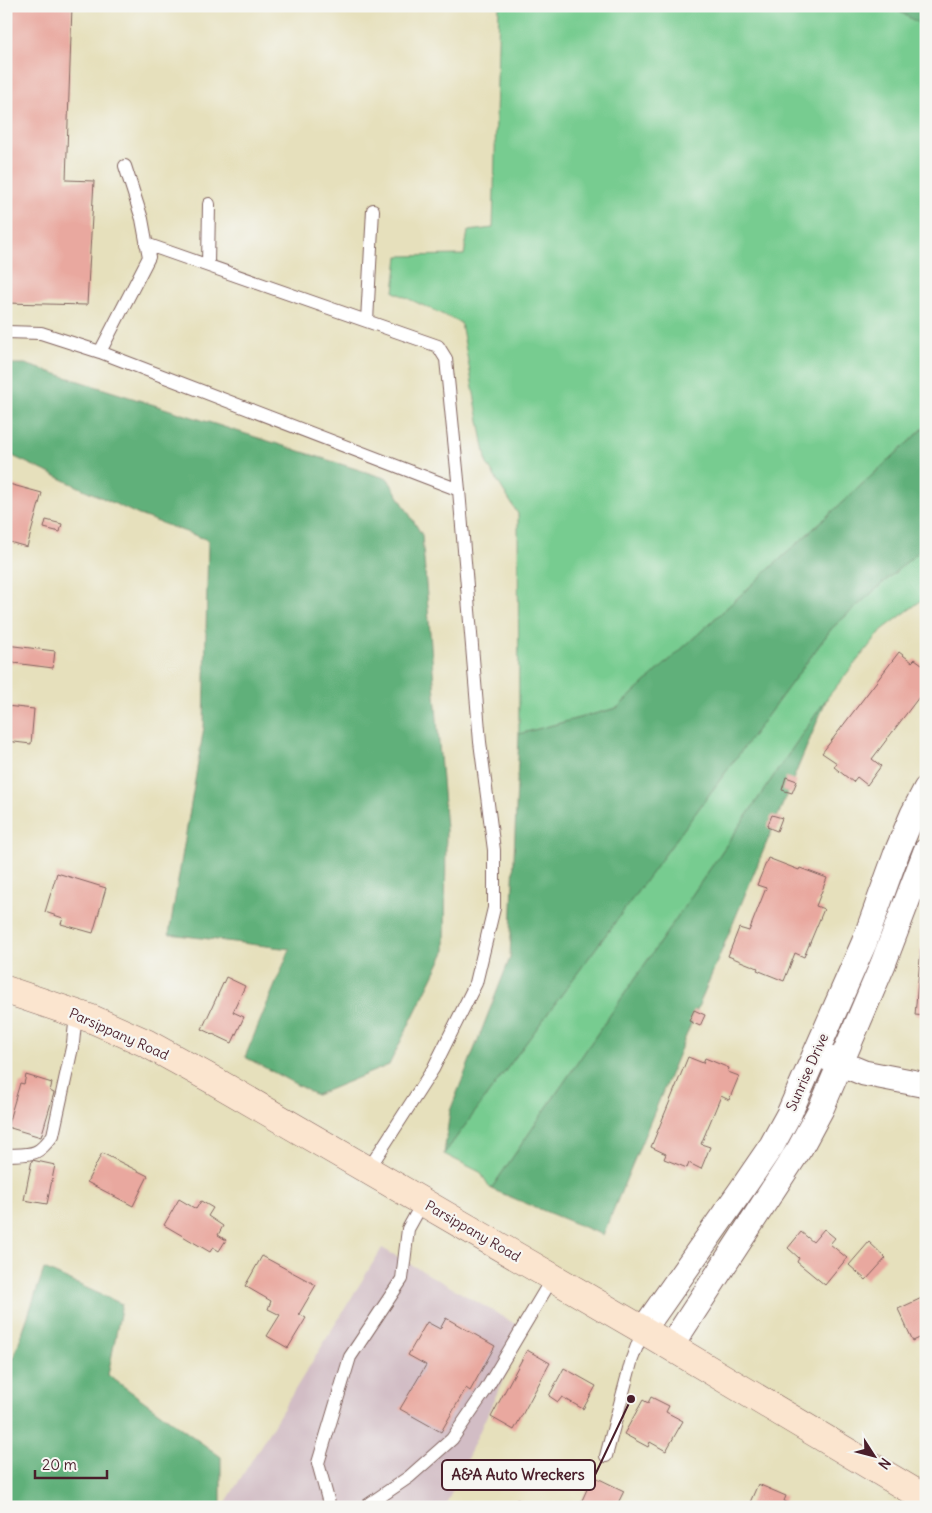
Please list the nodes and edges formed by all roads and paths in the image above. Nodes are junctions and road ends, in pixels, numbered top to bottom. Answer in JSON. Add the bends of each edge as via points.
{"nodes":[{"id":1,"x":125,"y":166,"type":"dead end"},
{"id":2,"x":209,"y":204,"type":"dead end"},
{"id":3,"x":372,"y":210,"type":"dead end"},
{"id":4,"x":146,"y":244,"type":"junction"},
{"id":5,"x":208,"y":265,"type":"junction"},
{"id":6,"x":367,"y":321,"type":"junction"},
{"id":7,"x":6,"y":332,"type":"edge"},
{"id":8,"x":100,"y":352,"type":"junction"},
{"id":9,"x":459,"y":490,"type":"junction"},
{"id":10,"x":926,"y":790,"type":"edge"},
{"id":11,"x":897,"y":852,"type":"junction"},
{"id":12,"x":923,"y":856,"type":"edge"},
{"id":13,"x":6,"y":990,"type":"edge"},
{"id":14,"x":76,"y":1014,"type":"junction"},
{"id":15,"x":816,"y":1054,"type":"junction"},
{"id":16,"x":840,"y":1063,"type":"junction"},
{"id":17,"x":926,"y":1085,"type":"edge"},
{"id":18,"x":6,"y":1155,"type":"edge"},
{"id":19,"x":368,"y":1170,"type":"junction"},
{"id":20,"x":423,"y":1202,"type":"junction"},
{"id":21,"x":553,"y":1278,"type":"junction"},
{"id":22,"x":643,"y":1330,"type":"junction"},
{"id":23,"x":671,"y":1346,"type":"junction"},
{"id":24,"x":606,"y":1456,"type":"dead end"},
{"id":25,"x":926,"y":1498,"type":"edge"},
{"id":26,"x":330,"y":1507,"type":"edge"},
{"id":27,"x":364,"y":1507,"type":"edge"}],
"edges":[{"from":1,"to":4,"type":"lane","via":[[142,218]]},
{"from":2,"to":5,"type":"lane"},
{"from":3,"to":6,"type":"lane"},
{"from":4,"to":5,"type":"lane"},
{"from":4,"to":8,"type":"lane","via":[[149,257]]},
{"from":5,"to":6,"type":"lane"},
{"from":6,"to":9,"type":"lane","via":[[438,346],[446,358]]},
{"from":7,"to":8,"type":"lane","via":[[41,333]]},
{"from":8,"to":9,"type":"lane"},
{"from":9,"to":19,"type":"lane","via":[[480,742],[494,850],[494,908],[476,983],[433,1069]]},
{"from":10,"to":11,"type":"street","name":"Sunrise Drive"},
{"from":11,"to":12,"type":"street"},
{"from":11,"to":15,"type":"street","name":"Sunrise Drive","via":[[864,943]]},
{"from":12,"to":16,"type":"street","name":"Sunrise Drive","via":[[884,964]]},
{"from":13,"to":14,"type":"main road","name":"Parsippany Road"},
{"from":14,"to":18,"type":"lane","via":[[53,1135],[36,1153]]},
{"from":14,"to":19,"type":"main road","name":"Parsippany Road","via":[[146,1043]]},
{"from":15,"to":16,"type":"street"},
{"from":15,"to":22,"type":"street","name":"Sunrise Drive","via":[[772,1145]]},
{"from":16,"to":17,"type":"street","via":[[864,1073]]},
{"from":16,"to":23,"type":"street","name":"Sunrise Drive","via":[[822,1110],[800,1148]]},
{"from":19,"to":20,"type":"main road","name":"Parsippany Road"},
{"from":20,"to":21,"type":"main road","name":"Parsippany Road"},
{"from":20,"to":26,"type":"lane","via":[[408,1229],[402,1279],[350,1357],[320,1454],[318,1462]]},
{"from":21,"to":22,"type":"main road","name":"Parsippany Road"},
{"from":21,"to":27,"type":"lane","via":[[452,1439],[409,1477]]},
{"from":22,"to":23,"type":"main road","name":"Parsippany Road"},
{"from":22,"to":24,"type":"lane"},
{"from":23,"to":25,"type":"main road","name":"Parsippany Road"}]}
